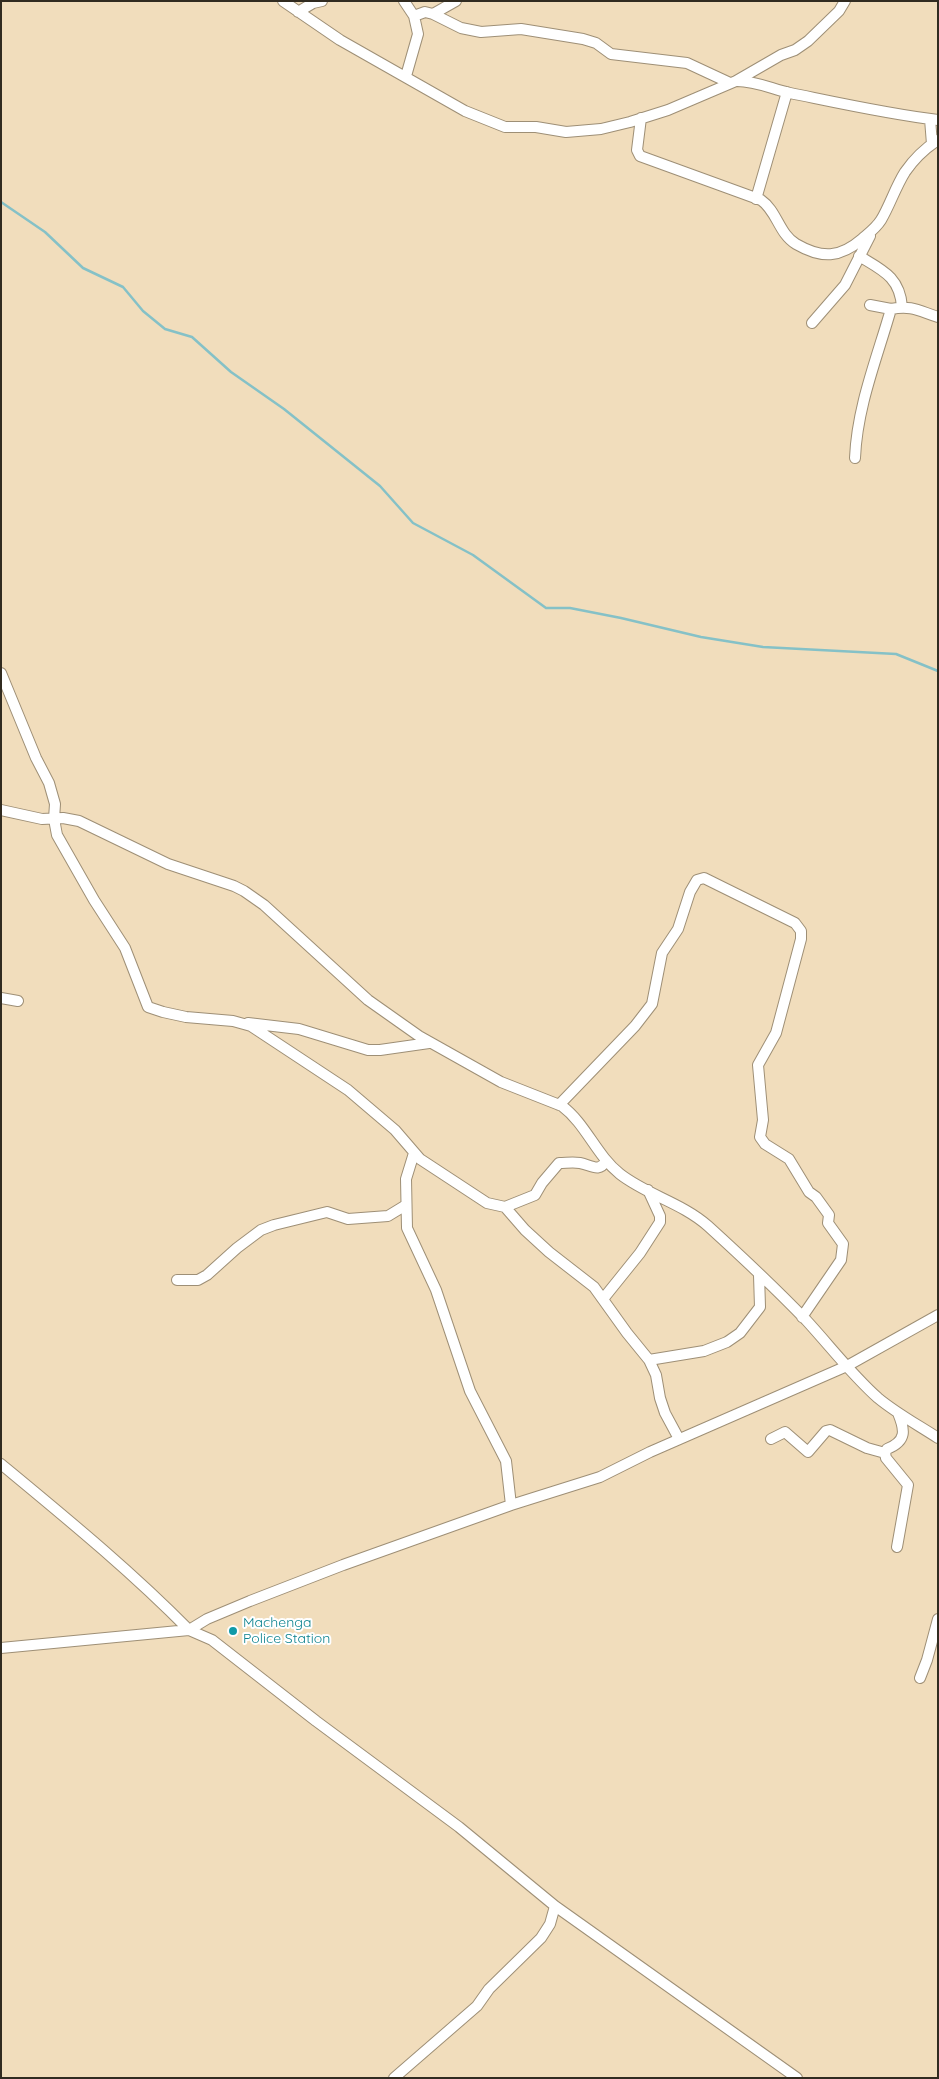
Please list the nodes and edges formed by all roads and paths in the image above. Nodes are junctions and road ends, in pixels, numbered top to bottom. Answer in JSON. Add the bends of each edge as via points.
{"nodes":[{"id":1,"x":284,"y":1,"type":"edge"},
{"id":2,"x":322,"y":1,"type":"edge"},
{"id":3,"x":404,"y":1,"type":"edge"},
{"id":4,"x":456,"y":1,"type":"edge"},
{"id":5,"x":845,"y":1,"type":"edge"},
{"id":6,"x":298,"y":12,"type":"junction"},
{"id":7,"x":433,"y":14,"type":"junction"},
{"id":8,"x":414,"y":16,"type":"junction"},
{"id":9,"x":406,"y":76,"type":"junction"},
{"id":10,"x":733,"y":82,"type":"junction"},
{"id":11,"x":787,"y":92,"type":"junction"},
{"id":12,"x":641,"y":118,"type":"junction"},
{"id":13,"x":934,"y":119,"type":"edge"},
{"id":14,"x":935,"y":142,"type":"edge"},
{"id":15,"x":756,"y":199,"type":"junction"},
{"id":16,"x":874,"y":229,"type":"junction"},
{"id":17,"x":859,"y":256,"type":"junction"},
{"id":18,"x":870,"y":304,"type":"dead end"},
{"id":19,"x":902,"y":307,"type":"junction"},
{"id":20,"x":891,"y":309,"type":"junction"},
{"id":21,"x":938,"y":317,"type":"edge"},
{"id":22,"x":812,"y":323,"type":"dead end"},
{"id":23,"x":855,"y":458,"type":"dead end"},
{"id":24,"x":1,"y":673,"type":"edge"},
{"id":25,"x":1,"y":810,"type":"edge"},
{"id":26,"x":54,"y":819,"type":"junction"},
{"id":27,"x":1,"y":998,"type":"edge"},
{"id":28,"x":18,"y":1001,"type":"dead end"},
{"id":29,"x":242,"y":1023,"type":"junction"},
{"id":30,"x":429,"y":1043,"type":"junction"},
{"id":31,"x":559,"y":1105,"type":"junction"},
{"id":32,"x":414,"y":1152,"type":"junction"},
{"id":33,"x":606,"y":1161,"type":"junction"},
{"id":34,"x":648,"y":1190,"type":"junction"},
{"id":35,"x":406,"y":1205,"type":"junction"},
{"id":36,"x":505,"y":1207,"type":"junction"},
{"id":37,"x":759,"y":1275,"type":"junction"},
{"id":38,"x":177,"y":1280,"type":"dead end"},
{"id":39,"x":603,"y":1299,"type":"junction"},
{"id":40,"x":938,"y":1315,"type":"edge"},
{"id":41,"x":802,"y":1317,"type":"junction"},
{"id":42,"x":649,"y":1360,"type":"junction"},
{"id":43,"x":846,"y":1366,"type":"junction"},
{"id":44,"x":897,"y":1412,"type":"junction"},
{"id":45,"x":938,"y":1438,"type":"edge"},
{"id":46,"x":679,"y":1439,"type":"junction"},
{"id":47,"x":771,"y":1439,"type":"dead end"},
{"id":48,"x":885,"y":1453,"type":"junction"},
{"id":49,"x":1,"y":1464,"type":"edge"},
{"id":50,"x":511,"y":1505,"type":"junction"},
{"id":51,"x":897,"y":1546,"type":"dead end"},
{"id":52,"x":938,"y":1619,"type":"edge"},
{"id":53,"x":189,"y":1630,"type":"junction"},
{"id":54,"x":1,"y":1648,"type":"edge"},
{"id":55,"x":920,"y":1678,"type":"dead end"},
{"id":56,"x":555,"y":1906,"type":"junction"},
{"id":57,"x":394,"y":2078,"type":"edge"},
{"id":58,"x":797,"y":2078,"type":"edge"}],
"edges":[{"from":1,"to":6,"type":"street"},
{"from":2,"to":6,"type":"street"},
{"from":3,"to":8,"type":"street"},
{"from":4,"to":7,"type":"street"},
{"from":5,"to":10,"type":"street","via":[[808,41]]},
{"from":6,"to":9,"type":"street","via":[[340,40]]},
{"from":7,"to":8,"type":"street","via":[[425,12]]},
{"from":7,"to":10,"type":"street","via":[[461,28],[481,32],[522,29],[583,39],[596,43],[611,54],[687,62]]},
{"from":8,"to":9,"type":"street","via":[[418,34]]},
{"from":9,"to":12,"type":"street","via":[[462,110],[505,127],[536,127],[566,132],[613,127]]},
{"from":10,"to":11,"type":"street","via":[[750,81]]},
{"from":10,"to":12,"type":"street"},
{"from":11,"to":13,"type":"street"},
{"from":11,"to":15,"type":"street"},
{"from":12,"to":15,"type":"street","via":[[637,150],[640,156]]},
{"from":13,"to":14,"type":"street"},
{"from":14,"to":16,"type":"street","via":[[922,150],[906,171]]},
{"from":15,"to":16,"type":"street","via":[[770,207],[792,240],[820,253],[850,250]]},
{"from":16,"to":17,"type":"street"},
{"from":17,"to":19,"type":"street","via":[[897,284]]},
{"from":17,"to":22,"type":"street","via":[[845,285]]},
{"from":18,"to":20,"type":"street"},
{"from":19,"to":20,"type":"street"},
{"from":19,"to":21,"type":"street","via":[[920,309]]},
{"from":20,"to":23,"type":"street","via":[[860,414]]},
{"from":24,"to":26,"type":"street","via":[[49,783],[55,804]]},
{"from":25,"to":26,"type":"street"},
{"from":26,"to":29,"type":"street","via":[[57,834],[125,948],[148,1006],[186,1017]]},
{"from":26,"to":30,"type":"street","via":[[80,821],[168,864],[244,891],[264,905],[368,1000]]},
{"from":27,"to":28,"type":"street"},
{"from":29,"to":30,"type":"street","via":[[299,1029],[368,1050]]},
{"from":29,"to":32,"type":"street","via":[[348,1090],[395,1130]]},
{"from":30,"to":31,"type":"street","via":[[501,1082]]},
{"from":31,"to":33,"type":"street","via":[[577,1119]]},
{"from":31,"to":41,"type":"street","via":[[652,1004],[662,953],[678,928],[697,880],[704,878],[795,923],[802,931],[786,999],[776,1033],[758,1065],[763,1120],[760,1137],[765,1144],[789,1159],[809,1192],[829,1214],[828,1223],[843,1244],[841,1260]]},
{"from":32,"to":35,"type":"street","via":[[406,1179]]},
{"from":32,"to":36,"type":"street","via":[[427,1164],[488,1203]]},
{"from":33,"to":34,"type":"street","via":[[620,1174]]},
{"from":33,"to":36,"type":"street","via":[[596,1168],[581,1163],[559,1163],[535,1195]]},
{"from":34,"to":37,"type":"street","via":[[706,1224]]},
{"from":34,"to":39,"type":"street","via":[[660,1222]]},
{"from":35,"to":38,"type":"street","via":[[388,1216],[348,1219],[326,1212],[274,1224],[237,1248],[207,1275],[198,1280]]},
{"from":35,"to":50,"type":"street","via":[[408,1228],[436,1290],[470,1391],[506,1461]]},
{"from":36,"to":39,"type":"street","via":[[525,1230],[585,1278]]},
{"from":37,"to":41,"type":"street"},
{"from":37,"to":42,"type":"street","via":[[760,1307],[740,1333],[704,1351]]},
{"from":39,"to":42,"type":"street"},
{"from":40,"to":43,"type":"street"},
{"from":41,"to":43,"type":"street"},
{"from":42,"to":46,"type":"street","via":[[665,1413]]},
{"from":43,"to":44,"type":"street"},
{"from":43,"to":46,"type":"street"},
{"from":44,"to":45,"type":"street"},
{"from":44,"to":48,"type":"street","via":[[904,1434]]},
{"from":46,"to":50,"type":"street","via":[[600,1477]]},
{"from":47,"to":48,"type":"street","via":[[785,1432],[808,1452],[830,1430]]},
{"from":48,"to":51,"type":"street","via":[[908,1485]]},
{"from":49,"to":53,"type":"street","via":[[103,1550]]},
{"from":50,"to":53,"type":"street","via":[[259,1597]]},
{"from":52,"to":55,"type":"street"},
{"from":53,"to":54,"type":"street"},
{"from":53,"to":56,"type":"street","via":[[212,1640],[237,1658],[459,1827]]},
{"from":56,"to":57,"type":"street","via":[[546,1930],[522,1959],[489,1988],[477,2006],[460,2022]]},
{"from":56,"to":58,"type":"street"}]}
